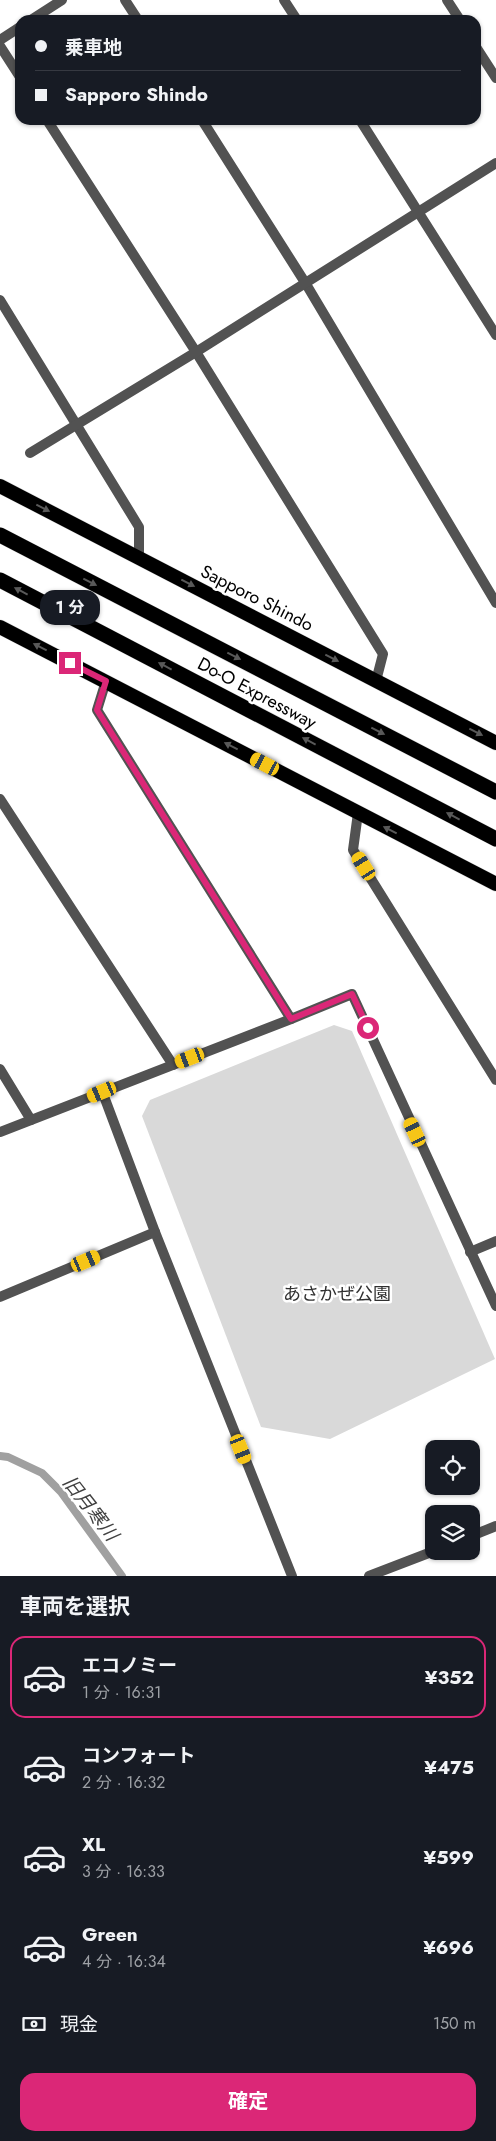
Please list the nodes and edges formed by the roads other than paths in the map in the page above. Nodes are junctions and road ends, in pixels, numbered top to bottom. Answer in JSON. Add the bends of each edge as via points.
{"nodes":[{"id":1,"x":62,"y":0,"type":"edge"},
{"id":2,"x":125,"y":0,"type":"edge"},
{"id":3,"x":284,"y":0,"type":"edge"},
{"id":4,"x":447,"y":0,"type":"edge"},
{"id":5,"x":39,"y":15,"type":"edge"},
{"id":6,"x":135,"y":15,"type":"edge"},
{"id":7,"x":294,"y":15,"type":"edge"},
{"id":8,"x":457,"y":15,"type":"edge"},
{"id":9,"x":15,"y":30,"type":"edge"},
{"id":10,"x":0,"y":40,"type":"edge"},
{"id":11,"x":0,"y":46,"type":"edge"},
{"id":12,"x":481,"y":55,"type":"edge"},
{"id":13,"x":15,"y":69,"type":"edge"},
{"id":14,"x":496,"y":78,"type":"edge"},
{"id":15,"x":50,"y":125,"type":"edge"},
{"id":16,"x":205,"y":125,"type":"edge"},
{"id":17,"x":363,"y":125,"type":"edge"},
{"id":18,"x":496,"y":164,"type":"edge"},
{"id":19,"x":418,"y":213,"type":"junction"},
{"id":20,"x":306,"y":284,"type":"junction"},
{"id":21,"x":0,"y":300,"type":"edge"},
{"id":22,"x":496,"y":335,"type":"edge"},
{"id":23,"x":196,"y":352,"type":"junction"},
{"id":24,"x":76,"y":424,"type":"junction"},
{"id":25,"x":30,"y":453,"type":"dead end"},
{"id":26,"x":0,"y":486,"type":"edge"},
{"id":27,"x":0,"y":535,"type":"edge"},
{"id":28,"x":139,"y":558,"type":"junction"},
{"id":29,"x":0,"y":580,"type":"edge"},
{"id":30,"x":496,"y":603,"type":"edge"},
{"id":31,"x":0,"y":627,"type":"edge"},
{"id":32,"x":106,"y":681,"type":"junction"},
{"id":33,"x":376,"y":681,"type":"junction"},
{"id":34,"x":496,"y":743,"type":"edge"},
{"id":35,"x":496,"y":792,"type":"edge"},
{"id":36,"x":0,"y":798,"type":"edge"},
{"id":37,"x":358,"y":813,"type":"junction"},
{"id":38,"x":496,"y":839,"type":"edge"},
{"id":39,"x":496,"y":884,"type":"edge"},
{"id":40,"x":291,"y":1019,"type":"junction"},
{"id":41,"x":173,"y":1065,"type":"junction"},
{"id":42,"x":0,"y":1070,"type":"edge"},
{"id":43,"x":496,"y":1080,"type":"edge"},
{"id":44,"x":102,"y":1092,"type":"junction"},
{"id":45,"x":31,"y":1120,"type":"junction"},
{"id":46,"x":0,"y":1132,"type":"edge"},
{"id":47,"x":155,"y":1232,"type":"junction"},
{"id":48,"x":496,"y":1241,"type":"edge"},
{"id":49,"x":470,"y":1252,"type":"junction"},
{"id":50,"x":0,"y":1297,"type":"edge"},
{"id":51,"x":496,"y":1306,"type":"edge"},
{"id":52,"x":496,"y":1526,"type":"edge"},
{"id":53,"x":480,"y":1532,"type":"edge"},
{"id":54,"x":425,"y":1554,"type":"edge"},
{"id":55,"x":292,"y":1576,"type":"edge"},
{"id":56,"x":369,"y":1576,"type":"edge"}],
"edges":[{"from":1,"to":5,"type":"street"},
{"from":2,"to":6,"type":"street"},
{"from":3,"to":7,"type":"street"},
{"from":4,"to":8,"type":"street"},
{"from":9,"to":10,"type":"street"},
{"from":11,"to":13,"type":"street"},
{"from":12,"to":14,"type":"street"},
{"from":15,"to":23,"type":"street"},
{"from":16,"to":20,"type":"street"},
{"from":17,"to":19,"type":"street"},
{"from":18,"to":19,"type":"street"},
{"from":19,"to":20,"type":"street"},
{"from":19,"to":22,"type":"street"},
{"from":20,"to":23,"type":"street"},
{"from":20,"to":30,"type":"street"},
{"from":21,"to":24,"type":"street"},
{"from":23,"to":24,"type":"street"},
{"from":23,"to":33,"type":"street","via":[[383,654]]},
{"from":24,"to":25,"type":"street"},
{"from":24,"to":28,"type":"street","via":[[139,527]]},
{"from":26,"to":28,"type":"highway","name":"Sapporo Shindo","one_way":true},
{"from":27,"to":35,"type":"highway","name":"Do-O Expressway","one_way":true},
{"from":28,"to":33,"type":"highway","name":"Sapporo Shindo","one_way":true},
{"from":38,"to":29,"type":"highway","name":"Do-O Expressway","one_way":true},
{"from":32,"to":31,"type":"highway","one_way":true},
{"from":37,"to":32,"type":"highway","one_way":true},
{"from":32,"to":40,"type":"street","via":[[97,710]]},
{"from":33,"to":34,"type":"highway","name":"Sapporo Shindo","one_way":true},
{"from":36,"to":41,"type":"street"},
{"from":39,"to":37,"type":"highway","one_way":true},
{"from":37,"to":43,"type":"street","via":[[354,850]]},
{"from":40,"to":41,"type":"street"},
{"from":40,"to":49,"type":"street","via":[[352,994]]},
{"from":41,"to":44,"type":"street"},
{"from":42,"to":45,"type":"street"},
{"from":44,"to":45,"type":"street"},
{"from":44,"to":47,"type":"street"},
{"from":45,"to":46,"type":"street"},
{"from":47,"to":50,"type":"street"},
{"from":47,"to":55,"type":"street"},
{"from":48,"to":49,"type":"street"},
{"from":49,"to":51,"type":"street"},
{"from":52,"to":53,"type":"street"},
{"from":54,"to":56,"type":"street"}]}
